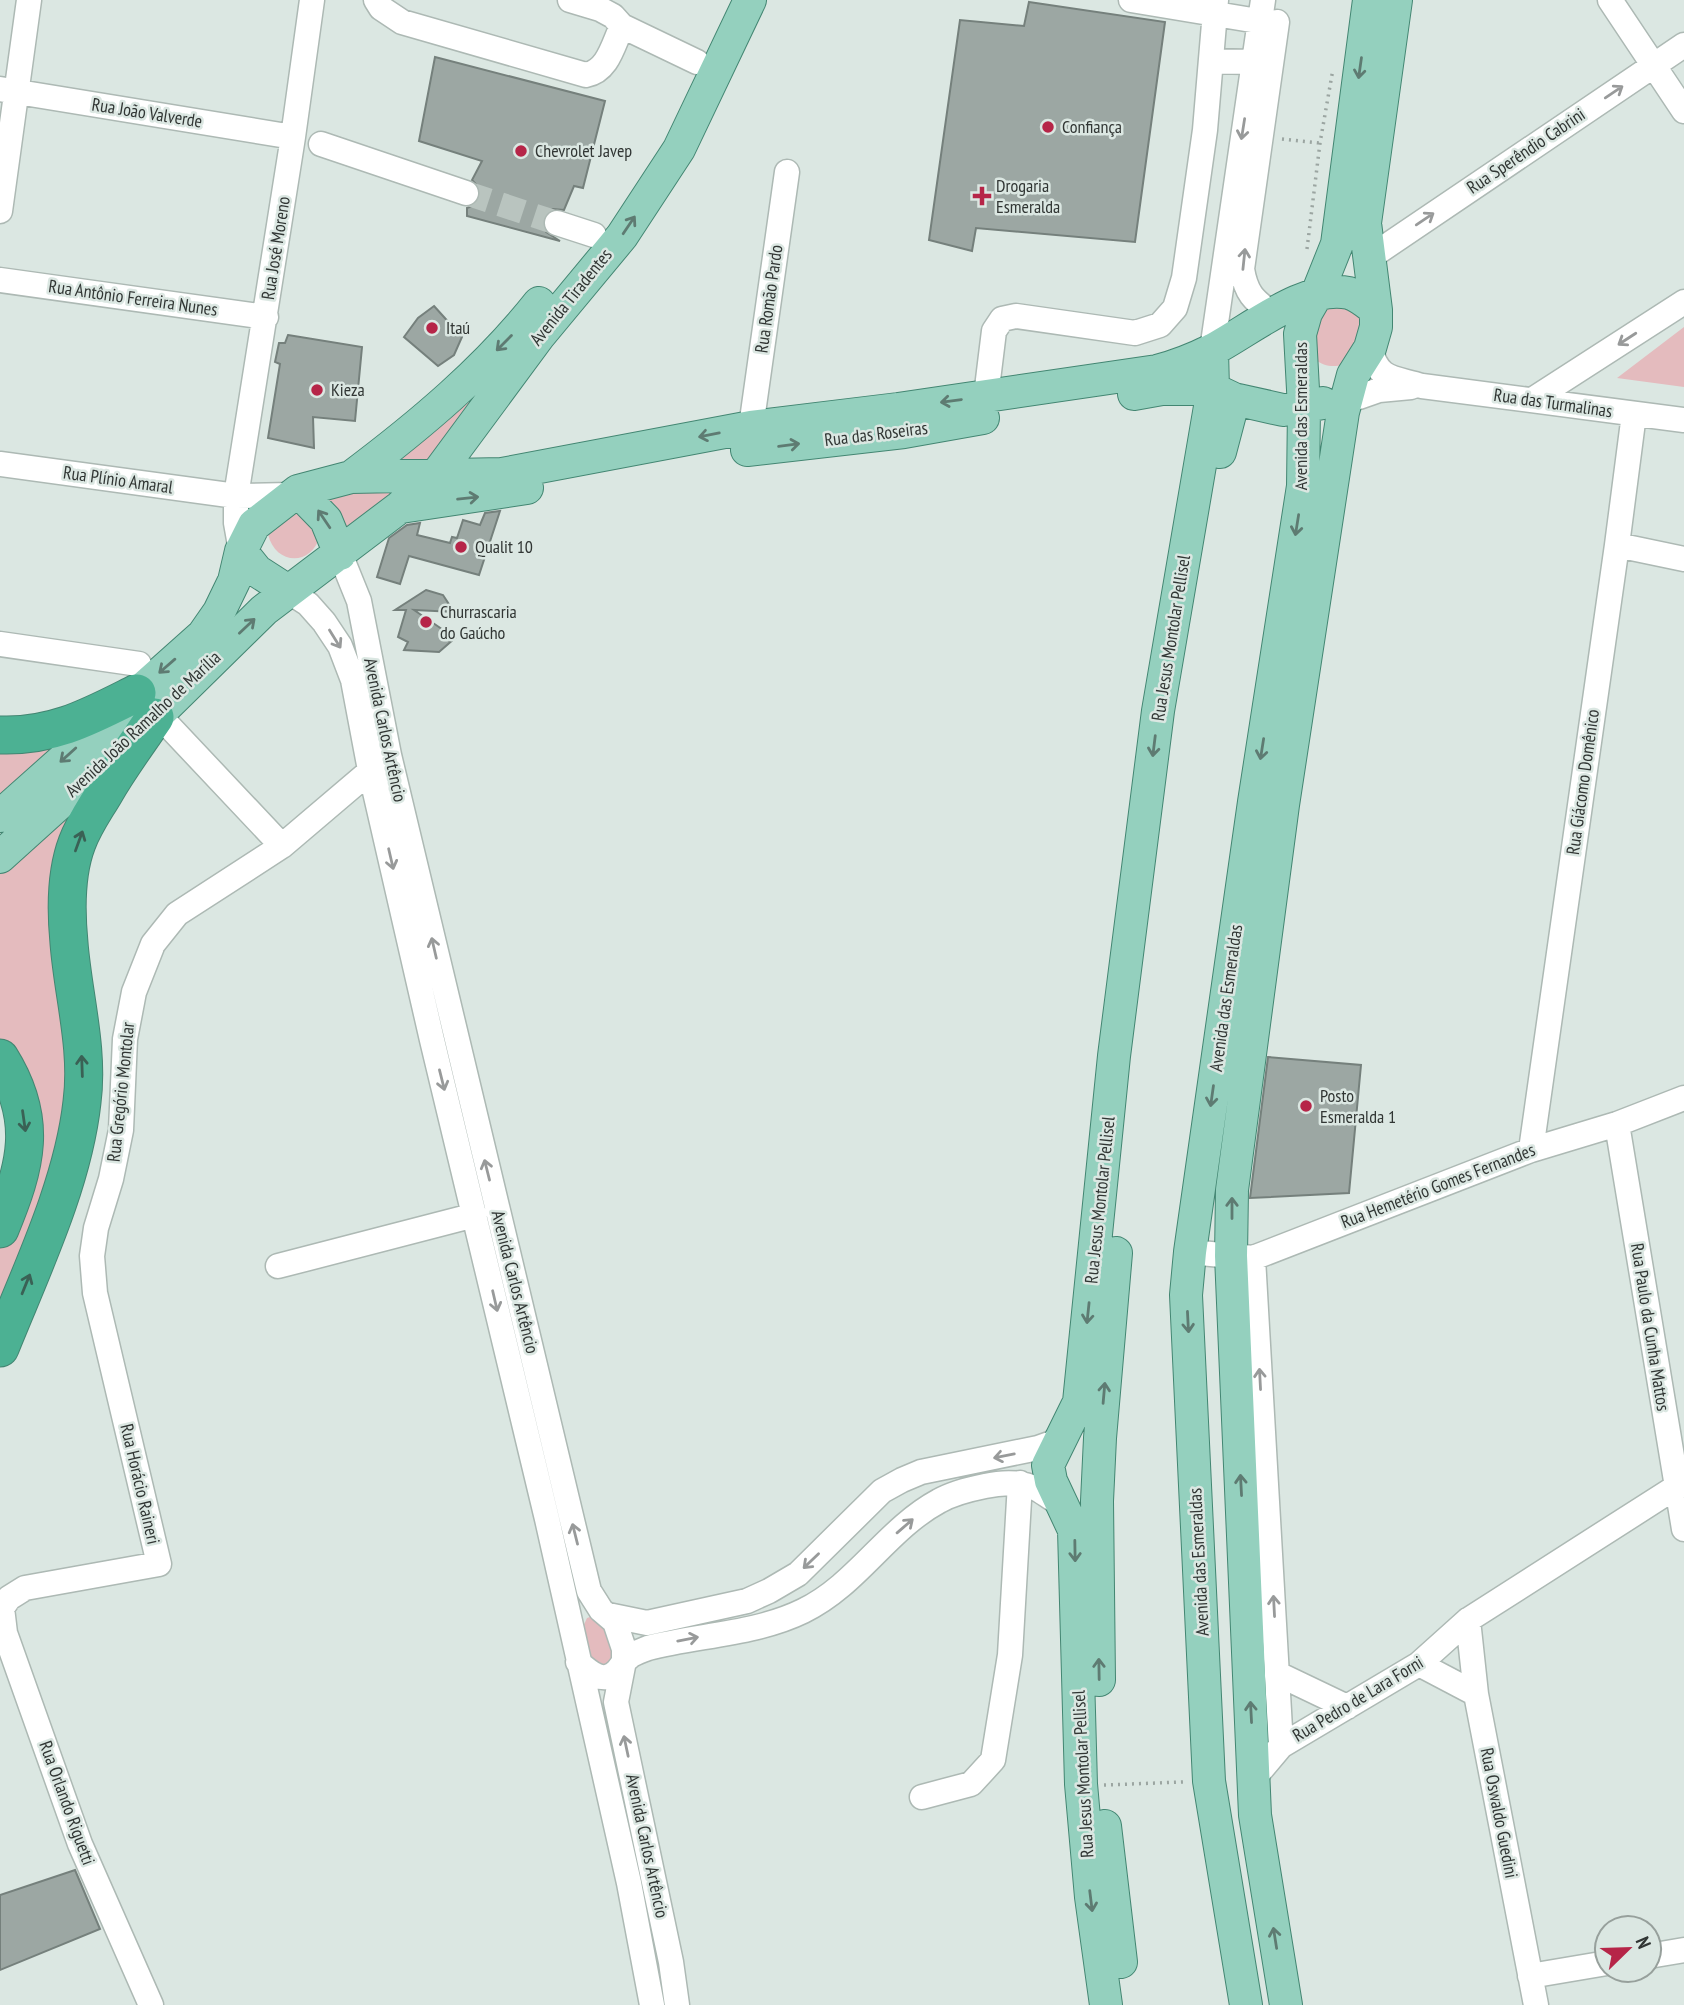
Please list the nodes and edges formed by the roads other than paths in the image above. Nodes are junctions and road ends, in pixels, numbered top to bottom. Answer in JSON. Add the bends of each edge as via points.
{"nodes":[{"id":1,"x":29,"y":0,"type":"edge"},
{"id":2,"x":312,"y":0,"type":"edge"},
{"id":3,"x":376,"y":0,"type":"edge"},
{"id":4,"x":570,"y":0,"type":"edge"},
{"id":5,"x":727,"y":0,"type":"edge"},
{"id":6,"x":750,"y":0,"type":"edge"},
{"id":7,"x":1280,"y":0,"type":"edge"},
{"id":8,"x":1369,"y":0,"type":"edge"},
{"id":9,"x":1396,"y":0,"type":"edge"},
{"id":10,"x":1610,"y":0,"type":"edge"},
{"id":11,"x":1139,"y":1,"type":"edge"},
{"id":12,"x":1215,"y":7,"type":"edge"},
{"id":13,"x":1266,"y":16,"type":"edge"},
{"id":14,"x":622,"y":26,"type":"junction"},
{"id":15,"x":1684,"y":45,"type":"edge"},
{"id":16,"x":1211,"y":61,"type":"junction"},
{"id":17,"x":697,"y":62,"type":"junction"},
{"id":18,"x":1254,"y":62,"type":"junction"},
{"id":19,"x":1654,"y":65,"type":"junction"},
{"id":20,"x":8,"y":90,"type":"edge"},
{"id":21,"x":1684,"y":111,"type":"edge"},
{"id":22,"x":293,"y":137,"type":"junction"},
{"id":23,"x":321,"y":144,"type":"dead end"},
{"id":24,"x":787,"y":172,"type":"dead end"},
{"id":25,"x":466,"y":193,"type":"tunnel mouth"},
{"id":26,"x":0,"y":211,"type":"edge"},
{"id":27,"x":557,"y":223,"type":"tunnel mouth"},
{"id":28,"x":594,"y":235,"type":"junction"},
{"id":29,"x":1190,"y":239,"type":"junction"},
{"id":30,"x":1227,"y":243,"type":"junction"},
{"id":31,"x":1369,"y":258,"type":"junction"},
{"id":32,"x":1318,"y":260,"type":"junction"},
{"id":33,"x":0,"y":280,"type":"edge"},
{"id":34,"x":1317,"y":294,"type":"junction"},
{"id":35,"x":1684,"y":302,"type":"edge"},
{"id":36,"x":1376,"y":310,"type":"junction"},
{"id":37,"x":1273,"y":314,"type":"junction"},
{"id":38,"x":266,"y":317,"type":"junction"},
{"id":39,"x":1370,"y":348,"type":"junction"},
{"id":40,"x":1212,"y":350,"type":"junction"},
{"id":41,"x":1300,"y":354,"type":"junction"},
{"id":42,"x":1350,"y":385,"type":"junction"},
{"id":43,"x":1422,"y":386,"type":"junction"},
{"id":44,"x":1072,"y":393,"type":"junction"},
{"id":45,"x":1223,"y":394,"type":"junction"},
{"id":46,"x":986,"y":396,"type":"junction"},
{"id":47,"x":1532,"y":400,"type":"junction"},
{"id":48,"x":1304,"y":408,"type":"junction"},
{"id":49,"x":1634,"y":414,"type":"junction"},
{"id":50,"x":901,"y":420,"type":"junction"},
{"id":51,"x":1684,"y":420,"type":"edge"},
{"id":52,"x":466,"y":433,"type":"junction"},
{"id":53,"x":752,"y":438,"type":"junction"},
{"id":54,"x":0,"y":464,"type":"edge"},
{"id":55,"x":437,"y":474,"type":"junction"},
{"id":56,"x":502,"y":474,"type":"junction"},
{"id":57,"x":351,"y":477,"type":"junction"},
{"id":58,"x":294,"y":493,"type":"junction"},
{"id":59,"x":236,"y":496,"type":"junction"},
{"id":60,"x":400,"y":507,"type":"junction"},
{"id":61,"x":1617,"y":545,"type":"junction"},
{"id":62,"x":240,"y":551,"type":"junction"},
{"id":63,"x":340,"y":554,"type":"junction"},
{"id":64,"x":1684,"y":559,"type":"edge"},
{"id":65,"x":288,"y":592,"type":"junction"},
{"id":66,"x":0,"y":644,"type":"edge"},
{"id":67,"x":1175,"y":671,"type":"junction"},
{"id":68,"x":149,"y":699,"type":"junction"},
{"id":69,"x":0,"y":735,"type":"edge"},
{"id":70,"x":379,"y":763,"type":"junction"},
{"id":71,"x":1269,"y":804,"type":"junction"},
{"id":72,"x":0,"y":816,"type":"edge"},
{"id":73,"x":282,"y":846,"type":"junction"},
{"id":74,"x":0,"y":857,"type":"edge"},
{"id":75,"x":444,"y":1038,"type":"junction"},
{"id":76,"x":0,"y":1058,"type":"edge"},
{"id":77,"x":1684,"y":1098,"type":"edge"},
{"id":78,"x":1618,"y":1124,"type":"junction"},
{"id":79,"x":1531,"y":1150,"type":"junction"},
{"id":80,"x":475,"y":1215,"type":"junction"},
{"id":81,"x":0,"y":1229,"type":"edge"},
{"id":82,"x":1190,"y":1252,"type":"junction"},
{"id":83,"x":1242,"y":1257,"type":"junction"},
{"id":84,"x":278,"y":1266,"type":"dead end"},
{"id":85,"x":95,"y":1293,"type":"joint"},
{"id":86,"x":0,"y":1348,"type":"edge"},
{"id":87,"x":1066,"y":1431,"type":"junction"},
{"id":88,"x":1100,"y":1438,"type":"junction"},
{"id":89,"x":1020,"y":1483,"type":"junction"},
{"id":90,"x":1680,"y":1486,"type":"edge"},
{"id":91,"x":1097,"y":1501,"type":"junction"},
{"id":92,"x":1064,"y":1506,"type":"junction"},
{"id":93,"x":1684,"y":1529,"type":"edge"},
{"id":94,"x":9,"y":1598,"type":"joint"},
{"id":95,"x":605,"y":1613,"type":"junction"},
{"id":96,"x":1468,"y":1620,"type":"junction"},
{"id":97,"x":576,"y":1651,"type":"junction"},
{"id":98,"x":624,"y":1661,"type":"junction"},
{"id":99,"x":1419,"y":1664,"type":"junction"},
{"id":100,"x":1278,"y":1674,"type":"junction"},
{"id":101,"x":1476,"y":1694,"type":"junction"},
{"id":102,"x":1347,"y":1707,"type":"junction"},
{"id":103,"x":1281,"y":1746,"type":"junction"},
{"id":104,"x":1254,"y":1778,"type":"junction"},
{"id":105,"x":922,"y":1797,"type":"dead end"},
{"id":106,"x":653,"y":1876,"type":"junction"},
{"id":107,"x":629,"y":1882,"type":"junction"},
{"id":108,"x":1684,"y":1950,"type":"edge"},
{"id":109,"x":1663,"y":1954,"type":"edge"},
{"id":110,"x":1593,"y":1965,"type":"edge"},
{"id":111,"x":1530,"y":1976,"type":"junction"},
{"id":112,"x":151,"y":2005,"type":"edge"},
{"id":113,"x":652,"y":2005,"type":"edge"},
{"id":114,"x":677,"y":2005,"type":"edge"},
{"id":115,"x":1107,"y":2005,"type":"edge"},
{"id":116,"x":1127,"y":2005,"type":"edge"},
{"id":117,"x":1246,"y":2005,"type":"edge"},
{"id":118,"x":1286,"y":2005,"type":"edge"},
{"id":119,"x":1536,"y":2005,"type":"edge"}],
"edges":[{"from":1,"to":20,"type":"street"},
{"from":2,"to":22,"type":"street","name":"Rua José Moreno"},
{"from":3,"to":14,"type":"street","via":[[402,22],[586,75],[603,68]]},
{"from":4,"to":14,"type":"street","via":[[600,9]]},
{"from":5,"to":17,"type":"main road","name":"Avenida Tiradentes"},
{"from":52,"to":6,"type":"main road","name":"Avenida Tiradentes","one_way":true,"via":[[622,236],[679,149]]},
{"from":7,"to":13,"type":"street"},
{"from":8,"to":32,"type":"main road","name":"Avenida das Esmeraldas","one_way":true,"via":[[1335,145],[1337,244]]},
{"from":9,"to":31,"type":"main road","via":[[1365,223]]},
{"from":10,"to":19,"type":"street"},
{"from":11,"to":12,"type":"street"},
{"from":12,"to":13,"type":"street"},
{"from":12,"to":16,"type":"street"},
{"from":13,"to":18,"type":"street"},
{"from":37,"to":13,"type":"street","one_way":true,"via":[[1245,289],[1242,268],[1261,136]]},
{"from":14,"to":17,"type":"street"},
{"from":15,"to":19,"type":"street","name":"Rua Sperêndio Cabrini"},
{"from":16,"to":18,"type":"street"},
{"from":16,"to":29,"type":"street"},
{"from":17,"to":28,"type":"main road","name":"Avenida Tiradentes","via":[[660,138]]},
{"from":18,"to":30,"type":"street","one_way":true},
{"from":19,"to":21,"type":"street"},
{"from":31,"to":19,"type":"street","name":"Rua Sperêndio Cabrini","one_way":true},
{"from":20,"to":22,"type":"street","name":"Rua João Valverde"},
{"from":20,"to":26,"type":"street"},
{"from":22,"to":38,"type":"street","name":"Rua José Moreno"},
{"from":23,"to":25,"type":"street"},
{"from":24,"to":53,"type":"street","name":"Rua Romão Pardo"},
{"from":27,"to":28,"type":"street"},
{"from":28,"to":57,"type":"main road","name":"Avenida Tiradentes","one_way":true,"via":[[522,326],[463,384]]},
{"from":29,"to":30,"type":"street"},
{"from":29,"to":46,"type":"street","via":[[1175,308],[1160,325],[1135,333],[1016,316],[1002,319],[994,331]]},
{"from":30,"to":40,"type":"street"},
{"from":31,"to":32,"type":"main road"},
{"from":31,"to":36,"type":"main road"},
{"from":32,"to":34,"type":"main road","name":"Avenida das Esmeraldas"},
{"from":33,"to":38,"type":"street","name":"Rua Antônio Ferreira Nunes"},
{"from":34,"to":36,"type":"main road","via":[[1347,293]]},
{"from":34,"to":37,"type":"main road","name":"Rua das Roseiras"},
{"from":34,"to":41,"type":"main road","name":"Avenida das Esmeraldas","via":[[1300,334]]},
{"from":35,"to":47,"type":"street","one_way":true},
{"from":36,"to":39,"type":"main road"},
{"from":37,"to":40,"type":"main road","name":"Rua das Roseiras"},
{"from":38,"to":59,"type":"street","name":"Rua José Moreno"},
{"from":39,"to":42,"type":"main road"},
{"from":39,"to":43,"type":"street","name":"Rua das Turmalinas","via":[[1381,373]]},
{"from":40,"to":44,"type":"main road","name":"Rua das Roseiras","via":[[1179,365]]},
{"from":40,"to":45,"type":"main road","name":"Rua Jesus Montolar Pellisel"},
{"from":41,"to":42,"type":"main road","via":[[1308,368]]},
{"from":41,"to":48,"type":"main road","name":"Avenida das Esmeraldas"},
{"from":42,"to":43,"type":"street","name":"Rua das Turmalinas","via":[[1359,397]]},
{"from":42,"to":48,"type":"main road","name":"Rua das Roseiras"},
{"from":42,"to":71,"type":"main road","name":"Avenida das Esmeraldas"},
{"from":43,"to":47,"type":"street","name":"Rua das Turmalinas"},
{"from":44,"to":45,"type":"main road","name":"Rua das Roseiras","via":[[1162,389]]},
{"from":44,"to":46,"type":"main road","name":"Rua das Roseiras"},
{"from":44,"to":50,"type":"main road","name":"Rua das Roseiras"},
{"from":45,"to":48,"type":"main road","name":"Rua das Roseiras","via":[[1283,410]]},
{"from":45,"to":67,"type":"main road","name":"Rua Jesus Montolar Pellisel"},
{"from":46,"to":50,"type":"main road","name":"Rua das Roseiras","one_way":true},
{"from":47,"to":49,"type":"street","name":"Rua das Turmalinas"},
{"from":48,"to":71,"type":"main road","name":"Avenida das Esmeraldas","one_way":true,"via":[[1303,486]]},
{"from":49,"to":51,"type":"street","name":"Rua das Turmalinas"},
{"from":49,"to":61,"type":"street","name":"Rua Giácomo Domênico"},
{"from":50,"to":53,"type":"main road","name":"Rua das Roseiras"},
{"from":52,"to":55,"type":"main road","name":"Avenida Tiradentes"},
{"from":52,"to":56,"type":"main road","via":[[481,461]]},
{"from":53,"to":56,"type":"main road","name":"Rua das Roseiras","one_way":true},
{"from":60,"to":53,"type":"main road","name":"Rua das Roseiras","one_way":true,"via":[[480,497]]},
{"from":54,"to":59,"type":"street","name":"Rua Plínio Amaral"},
{"from":55,"to":56,"type":"main road","name":"Rua das Roseiras"},
{"from":55,"to":57,"type":"main road","name":"Rua das Roseiras"},
{"from":55,"to":60,"type":"main road","name":"Avenida Tiradentes"},
{"from":57,"to":58,"type":"main road"},
{"from":58,"to":59,"type":"street","name":"Rua Plínio Amaral"},
{"from":58,"to":62,"type":"main road","via":[[254,525]]},
{"from":63,"to":58,"type":"main road","one_way":true,"via":[[326,520]]},
{"from":59,"to":62,"type":"street","name":"Rua José Moreno"},
{"from":60,"to":63,"type":"main road","name":"Avenida Tiradentes"},
{"from":61,"to":64,"type":"street"},
{"from":61,"to":79,"type":"street","name":"Rua Giácomo Domênico"},
{"from":62,"to":65,"type":"main road","via":[[257,571]]},
{"from":62,"to":68,"type":"main road","name":"Avenida João Ramalho de Marília","one_way":true,"via":[[234,581],[219,612]]},
{"from":63,"to":65,"type":"main road"},
{"from":63,"to":70,"type":"street","name":"Avenida Carlos Artêncio","via":[[359,601]]},
{"from":68,"to":65,"type":"main road","name":"Avenida João Ramalho de Marília","one_way":true,"via":[[224,647]]},
{"from":65,"to":70,"type":"street","name":"Avenida Carlos Artêncio","one_way":true,"via":[[309,604],[340,646]]},
{"from":66,"to":68,"type":"street"},
{"from":67,"to":87,"type":"main road","name":"Rua Jesus Montolar Pellisel","one_way":true,"via":[[1114,1056],[1079,1402]]},
{"from":88,"to":67,"type":"main road","name":"Rua Jesus Montolar Pellisel","one_way":true,"via":[[1132,1063]]},
{"from":68,"to":69,"type":"highway","via":[[46,732]]},
{"from":68,"to":72,"type":"main road","name":"Avenida João Ramalho de Marília","one_way":true},
{"from":68,"to":73,"type":"street"},
{"from":68,"to":74,"type":"main road","name":"Avenida João Ramalho de Marília"},
{"from":86,"to":68,"type":"highway","one_way":true,"via":[[42,1243],[79,1129],[83,1063],[68,943],[75,846]]},
{"from":70,"to":73,"type":"street","name":"Rua Gregório Montolar"},
{"from":70,"to":75,"type":"street","name":"Avenida Carlos Artêncio"},
{"from":71,"to":82,"type":"main road","name":"Avenida das Esmeraldas","one_way":true},
{"from":83,"to":71,"type":"main road","name":"Avenida das Esmeraldas","one_way":true,"via":[[1232,1190]]},
{"from":73,"to":85,"type":"street","name":"Rua Gregório Montolar","via":[[177,914],[153,944],[134,992],[125,1039],[121,1130],[92,1256]]},
{"from":75,"to":80,"type":"street","name":"Avenida Carlos Artêncio","one_way":true},
{"from":95,"to":75,"type":"street","name":"Avenida Carlos Artêncio","one_way":true,"via":[[589,1591]]},
{"from":76,"to":81,"type":"highway","one_way":true,"via":[[22,1104],[26,1129],[21,1174]]},
{"from":77,"to":78,"type":"street","name":"Rua Hemetério Gomes Fernandes"},
{"from":78,"to":79,"type":"street","name":"Rua Hemetério Gomes Fernandes"},
{"from":78,"to":90,"type":"street","name":"Rua Paulo da Cunha Mattos"},
{"from":79,"to":83,"type":"street","name":"Rua Hemetério Gomes Fernandes"},
{"from":80,"to":84,"type":"street"},
{"from":80,"to":97,"type":"street","name":"Avenida Carlos Artêncio","one_way":true},
{"from":82,"to":83,"type":"street","name":"Rua Hemetério Gomes Fernandes"},
{"from":82,"to":117,"type":"main road","name":"Avenida das Esmeraldas","one_way":true,"via":[[1186,1295],[1209,1781]]},
{"from":100,"to":83,"type":"street","one_way":true},
{"from":104,"to":83,"type":"main road","name":"Avenida das Esmeraldas","one_way":true},
{"from":85,"to":94,"type":"street","name":"Rua Horácio Raineri","via":[[159,1564],[25,1588]]},
{"from":87,"to":88,"type":"main road","via":[[1092,1429]]},
{"from":87,"to":92,"type":"main road","name":"Rua Jesus Montolar Pellisel","via":[[1048,1465]]},
{"from":87,"to":95,"type":"street","one_way":true,"via":[[1038,1448],[902,1480],[882,1491],[798,1574],[747,1601],[647,1623]]},
{"from":88,"to":91,"type":"main road","name":"Rua Jesus Montolar Pellisel"},
{"from":89,"to":92,"type":"street"},
{"from":98,"to":89,"type":"street","one_way":true,"via":[[648,1648],[772,1623],[805,1610],[829,1597],[906,1524],[941,1500],[993,1484]]},
{"from":89,"to":105,"type":"street","via":[[1010,1655],[993,1760],[971,1784]]},
{"from":90,"to":93,"type":"street","name":"Rua Paulo da Cunha Mattos"},
{"from":90,"to":96,"type":"street","name":"Rua Pedro de Lara Forni"},
{"from":91,"to":92,"type":"main road","via":[[1081,1508]]},
{"from":116,"to":91,"type":"main road","name":"Rua Jesus Montolar Pellisel","one_way":true,"via":[[1101,1786]]},
{"from":92,"to":115,"type":"main road","name":"Rua Jesus Montolar Pellisel","one_way":true,"via":[[1074,1530],[1081,1784]]},
{"from":94,"to":112,"type":"street","name":"Rua Orlando Riguetti","via":[[2,1608],[10,1646],[79,1844]]},
{"from":95,"to":97,"type":"street","via":[[591,1612],[582,1618]]},
{"from":95,"to":98,"type":"street","name":"Avenida Carlos Artêncio","via":[[620,1636]]},
{"from":96,"to":99,"type":"street","name":"Rua Pedro de Lara Forni"},
{"from":96,"to":101,"type":"street","name":"Rua Oswaldo Guedini"},
{"from":97,"to":98,"type":"street","via":[[591,1674],[600,1678],[614,1674]]},
{"from":97,"to":107,"type":"street","name":"Avenida Carlos Artêncio"},
{"from":106,"to":98,"type":"street","name":"Avenida Carlos Artêncio","one_way":true,"via":[[616,1702]]},
{"from":99,"to":101,"type":"street"},
{"from":99,"to":102,"type":"street","name":"Rua Pedro de Lara Forni"},
{"from":100,"to":102,"type":"street"},
{"from":100,"to":103,"type":"street"},
{"from":101,"to":111,"type":"street","name":"Rua Oswaldo Guedini"},
{"from":102,"to":103,"type":"street","name":"Rua Pedro de Lara Forni"},
{"from":103,"to":104,"type":"street","name":"Rua Pedro de Lara Forni"},
{"from":118,"to":104,"type":"main road","name":"Avenida das Esmeraldas","one_way":true,"via":[[1255,1815]]},
{"from":106,"to":107,"type":"street"},
{"from":106,"to":114,"type":"street","name":"Avenida Carlos Artêncio"},
{"from":107,"to":113,"type":"street","name":"Avenida Carlos Artêncio"},
{"from":108,"to":109,"type":"street"},
{"from":110,"to":111,"type":"street"},
{"from":111,"to":119,"type":"street","name":"Rua Oswaldo Guedini"}]}
